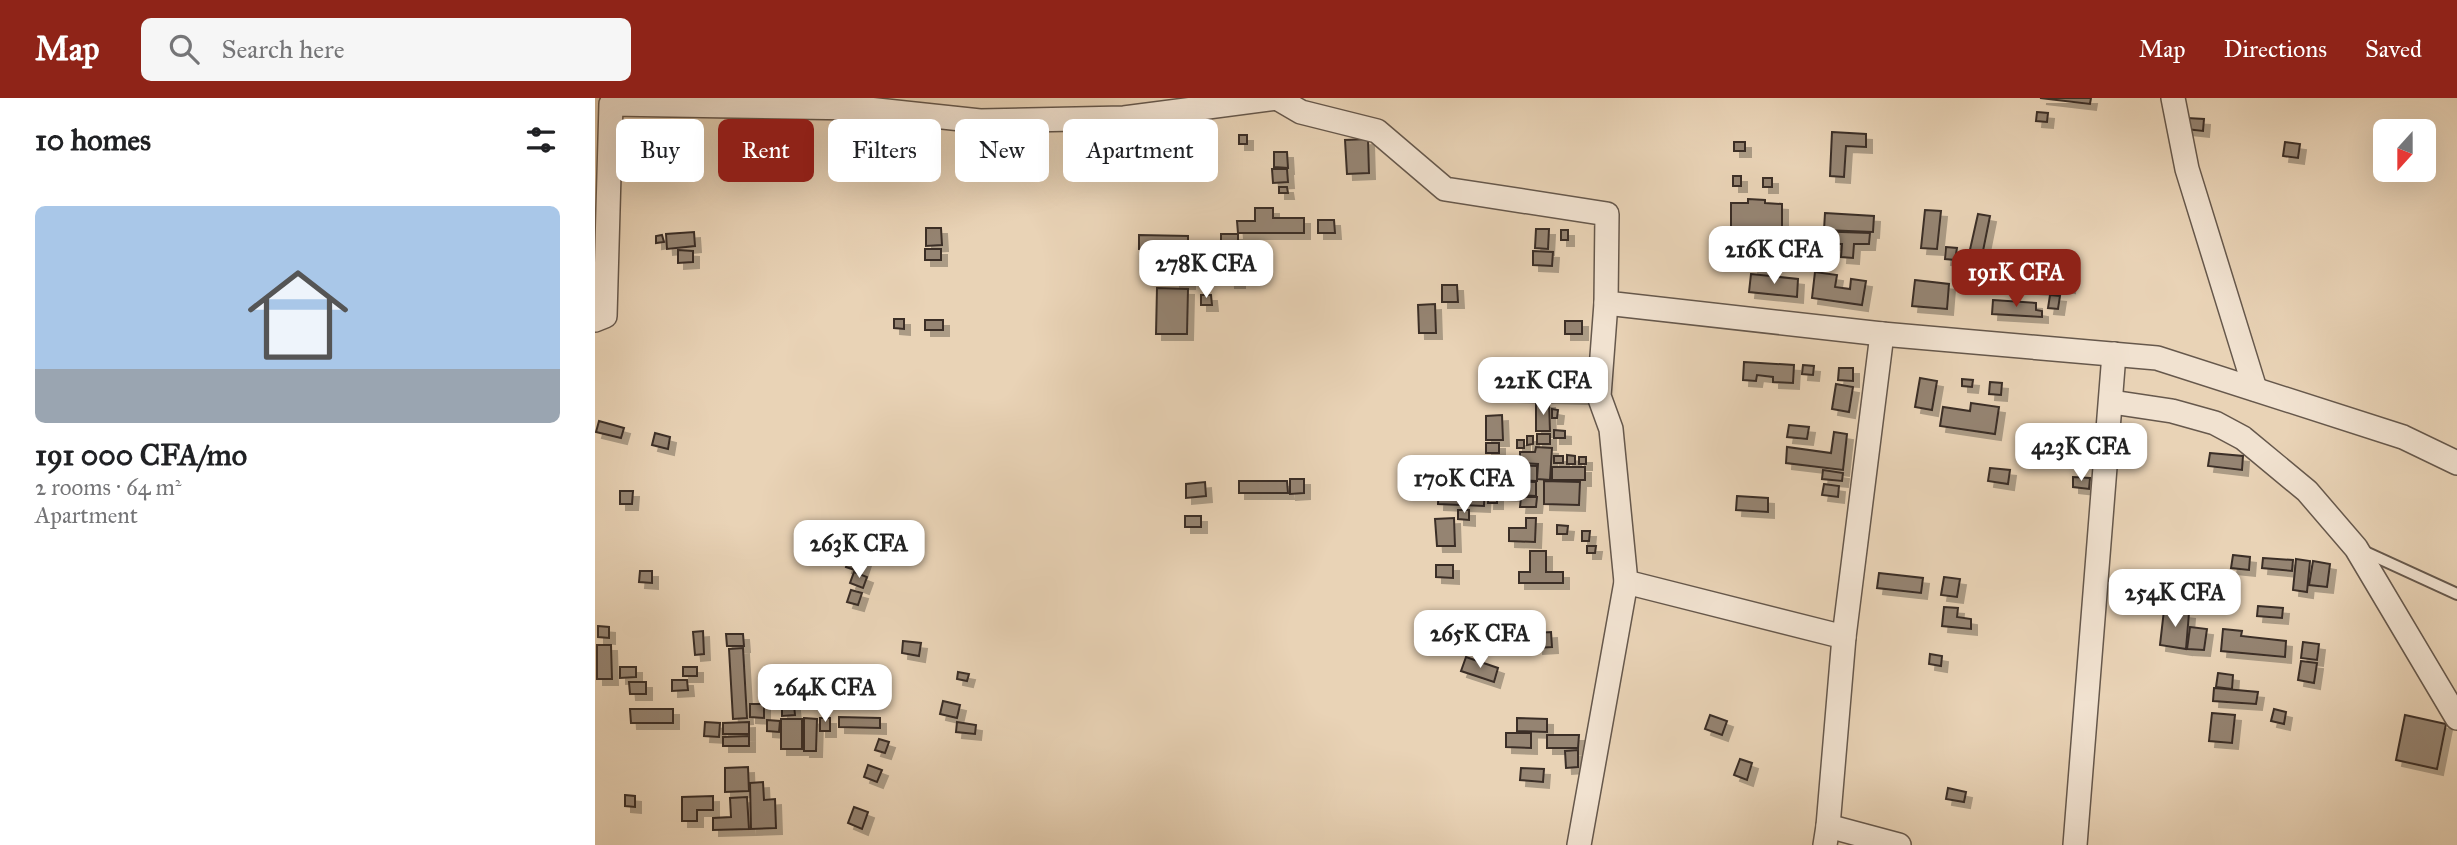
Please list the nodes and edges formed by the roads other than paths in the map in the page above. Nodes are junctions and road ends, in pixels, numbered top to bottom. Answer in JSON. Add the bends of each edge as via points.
{"nodes":[{"id":1,"x":1277,"y":98,"type":"edge"},
{"id":2,"x":2173,"y":98,"type":"edge"},
{"id":3,"x":606,"y":102,"type":"edge"},
{"id":4,"x":862,"y":103,"type":"edge"},
{"id":5,"x":1606,"y":303,"type":"junction"},
{"id":6,"x":595,"y":320,"type":"edge"},
{"id":7,"x":1882,"y":334,"type":"junction"},
{"id":8,"x":2114,"y":354,"type":"junction"},
{"id":9,"x":2255,"y":389,"type":"junction"},
{"id":10,"x":2112,"y":402,"type":"junction"},
{"id":11,"x":2457,"y":463,"type":"edge"},
{"id":12,"x":2356,"y":548,"type":"junction"},
{"id":13,"x":1626,"y":582,"type":"junction"},
{"id":14,"x":2457,"y":594,"type":"edge"},
{"id":15,"x":1844,"y":637,"type":"junction"},
{"id":16,"x":2457,"y":718,"type":"edge"},
{"id":17,"x":1826,"y":835,"type":"edge"},
{"id":18,"x":1579,"y":845,"type":"edge"},
{"id":19,"x":1899,"y":845,"type":"edge"},
{"id":20,"x":2075,"y":845,"type":"edge"}],
"edges":[{"from":1,"to":4,"type":"street","via":[[1124,118],[980,121]]},
{"from":1,"to":5,"type":"street","via":[[1301,112],[1377,131],[1445,189],[1607,214]]},
{"from":2,"to":9,"type":"street","via":[[2187,169]]},
{"from":3,"to":4,"type":"street"},
{"from":3,"to":6,"type":"street","via":[[605,316]]},
{"from":5,"to":7,"type":"street"},
{"from":5,"to":13,"type":"street","via":[[1599,396],[1611,429]]},
{"from":7,"to":8,"type":"street"},
{"from":7,"to":15,"type":"street"},
{"from":8,"to":9,"type":"street","via":[[2158,358]]},
{"from":8,"to":10,"type":"street"},
{"from":9,"to":11,"type":"street","via":[[2403,437]]},
{"from":10,"to":12,"type":"street","via":[[2172,411],[2215,423],[2243,438],[2307,491]]},
{"from":10,"to":20,"type":"street"},
{"from":12,"to":14,"type":"lane"},
{"from":12,"to":16,"type":"street"},
{"from":13,"to":15,"type":"street"},
{"from":13,"to":18,"type":"street"},
{"from":15,"to":17,"type":"street"},
{"from":17,"to":19,"type":"street"}]}
